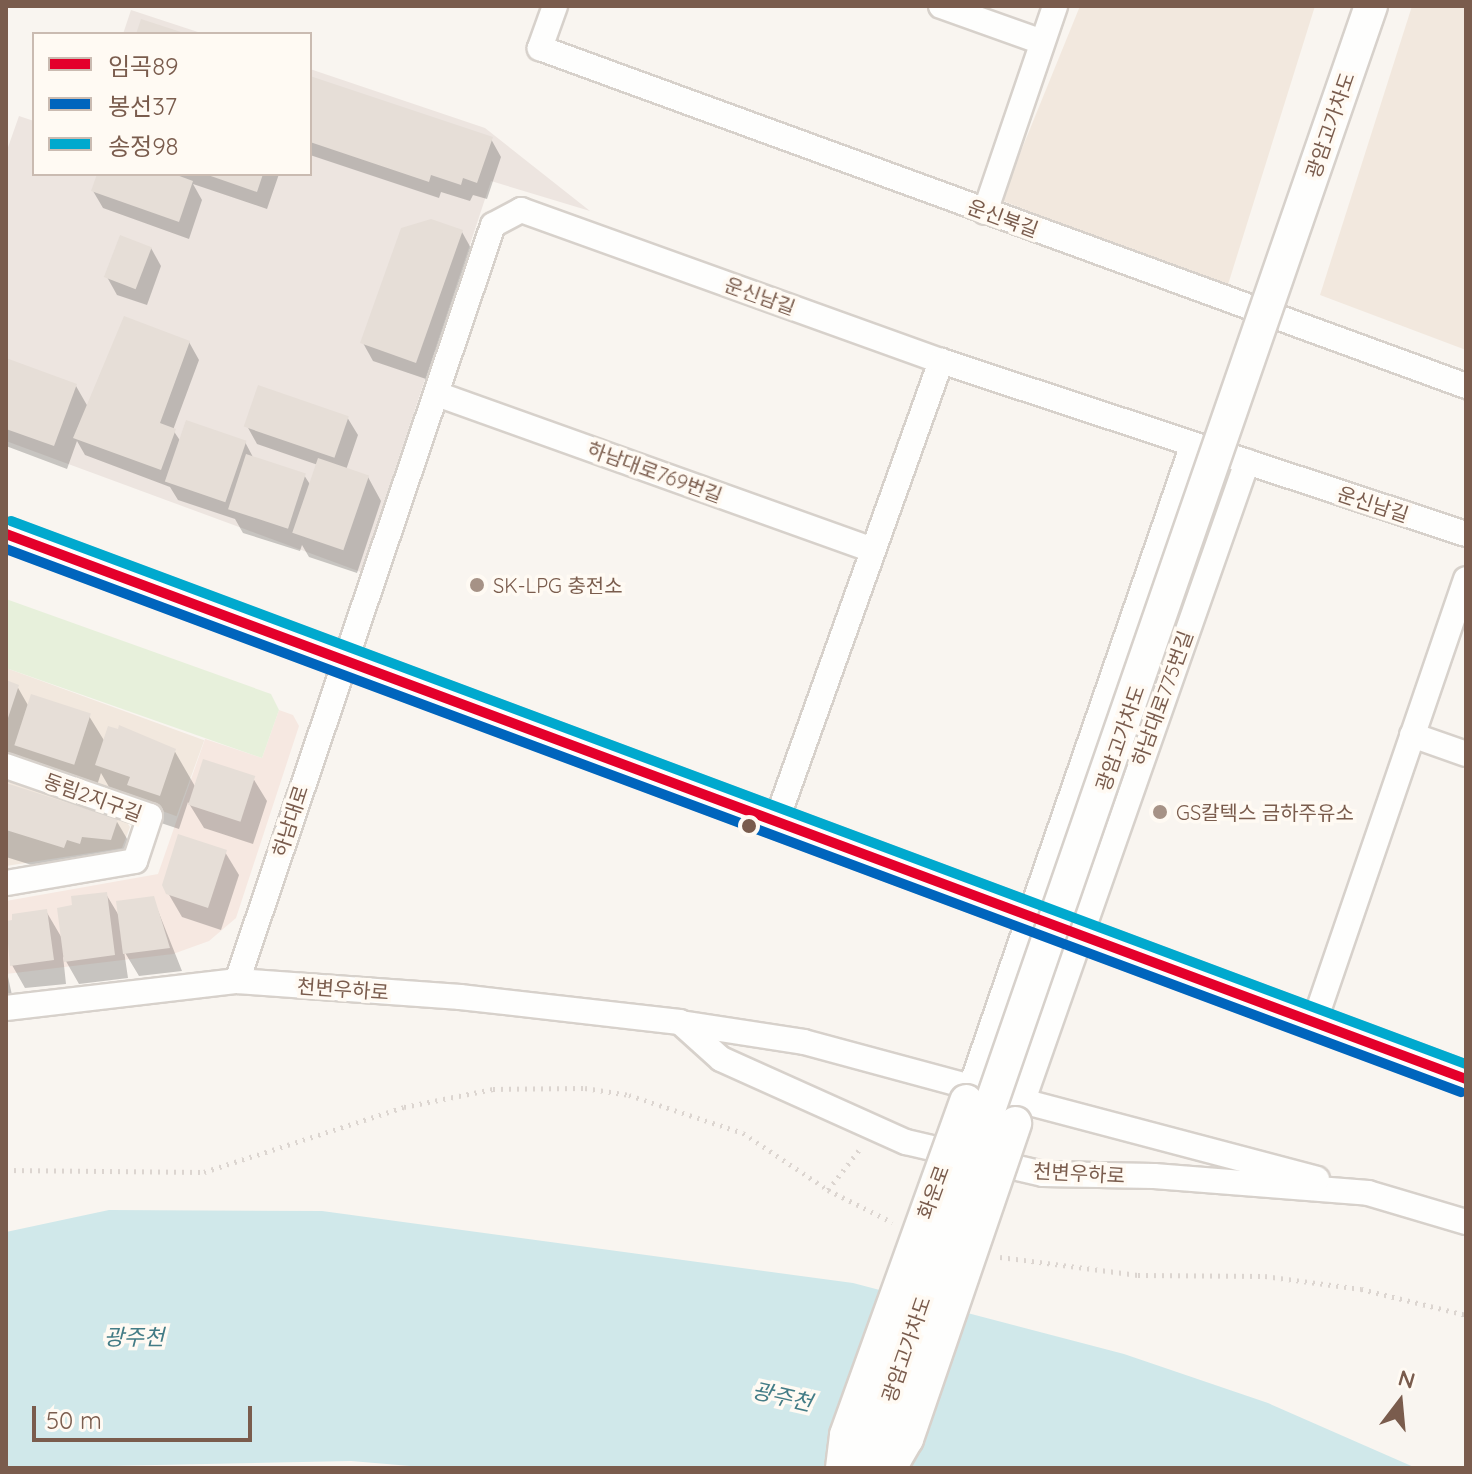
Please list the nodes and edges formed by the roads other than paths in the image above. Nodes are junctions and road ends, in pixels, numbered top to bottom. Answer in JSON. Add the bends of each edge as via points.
{"nodes":[{"id":1,"x":555,"y":6,"type":"edge"},
{"id":2,"x":941,"y":6,"type":"edge"},
{"id":3,"x":1055,"y":6,"type":"edge"},
{"id":4,"x":1371,"y":6,"type":"edge"},
{"id":5,"x":1042,"y":42,"type":"junction"},
{"id":6,"x":985,"y":212,"type":"junction"},
{"id":7,"x":941,"y":361,"type":"junction"},
{"id":8,"x":1466,"y":386,"type":"edge"},
{"id":9,"x":437,"y":394,"type":"junction"},
{"id":10,"x":1193,"y":444,"type":"junction"},
{"id":11,"x":1247,"y":462,"type":"junction"},
{"id":12,"x":6,"y":534,"type":"edge"},
{"id":13,"x":1466,"y":534,"type":"edge"},
{"id":14,"x":873,"y":550,"type":"junction"},
{"id":15,"x":1466,"y":579,"type":"edge"},
{"id":16,"x":344,"y":660,"type":"junction"},
{"id":17,"x":1412,"y":735,"type":"junction"},
{"id":18,"x":1466,"y":754,"type":"edge"},
{"id":19,"x":6,"y":766,"type":"edge"},
{"id":20,"x":776,"y":822,"type":"junction"},
{"id":21,"x":6,"y":883,"type":"edge"},
{"id":22,"x":1029,"y":917,"type":"junction"},
{"id":23,"x":1079,"y":935,"type":"junction"},
{"id":24,"x":237,"y":981,"type":"junction"},
{"id":25,"x":6,"y":1008,"type":"edge"},
{"id":26,"x":680,"y":1022,"type":"junction"},
{"id":27,"x":1314,"y":1023,"type":"junction"},
{"id":28,"x":1466,"y":1079,"type":"edge"},
{"id":29,"x":968,"y":1094,"type":"junction"},
{"id":30,"x":1018,"y":1112,"type":"junction"},
{"id":31,"x":1368,"y":1193,"type":"junction"},
{"id":32,"x":1466,"y":1222,"type":"edge"},
{"id":33,"x":842,"y":1468,"type":"edge"},
{"id":34,"x":865,"y":1468,"type":"edge"},
{"id":35,"x":890,"y":1468,"type":"edge"}],
"edges":[{"from":1,"to":6,"type":"street","name":"운신북길","via":[[540,48]]},
{"from":2,"to":5,"type":"street"},
{"from":3,"to":5,"type":"street"},
{"from":4,"to":34,"type":"street","name":"광암고가차도","bridge":true},
{"from":5,"to":6,"type":"street"},
{"from":6,"to":8,"type":"street","name":"운신북길"},
{"from":7,"to":9,"type":"street","name":"운신남길","via":[[521,210],[493,225]]},
{"from":7,"to":10,"type":"street","name":"운신남길"},
{"from":7,"to":14,"type":"street"},
{"from":9,"to":14,"type":"street","name":"하남대로769번길"},
{"from":9,"to":16,"type":"street","name":"운신남길"},
{"from":10,"to":11,"type":"street","name":"운신남길"},
{"from":10,"to":22,"type":"street"},
{"from":11,"to":13,"type":"street","name":"운신남길"},
{"from":11,"to":23,"type":"street","name":"하남대로775번길"},
{"from":12,"to":16,"type":"street"},
{"from":14,"to":20,"type":"street"},
{"from":15,"to":17,"type":"street"},
{"from":16,"to":20,"type":"street"},
{"from":16,"to":24,"type":"street","name":"하남대로"},
{"from":17,"to":18,"type":"street"},
{"from":17,"to":27,"type":"street"},
{"from":19,"to":21,"type":"street","name":"동림2지구길","via":[[150,816],[135,861]]},
{"from":20,"to":22,"type":"street"},
{"from":22,"to":23,"type":"street"},
{"from":22,"to":29,"type":"street","name":"화운로"},
{"from":23,"to":27,"type":"street"},
{"from":23,"to":30,"type":"street"},
{"from":24,"to":25,"type":"street","name":"천변우하로"},
{"from":24,"to":26,"type":"street","name":"천변우하로","via":[[460,997]]},
{"from":26,"to":29,"type":"street","name":"천변우하로","via":[[804,1042]]},
{"from":26,"to":31,"type":"street","name":"천변우하로","via":[[721,1059],[906,1142],[1043,1174],[1154,1176]]},
{"from":27,"to":28,"type":"street"},
{"from":29,"to":33,"type":"street","name":"화운로","bridge":true,"via":[[846,1435]]},
{"from":30,"to":31,"type":"street","name":"천변우하로"},
{"from":30,"to":35,"type":"street","bridge":true,"via":[[907,1439]]},
{"from":31,"to":32,"type":"street","name":"천변우하로"}]}
